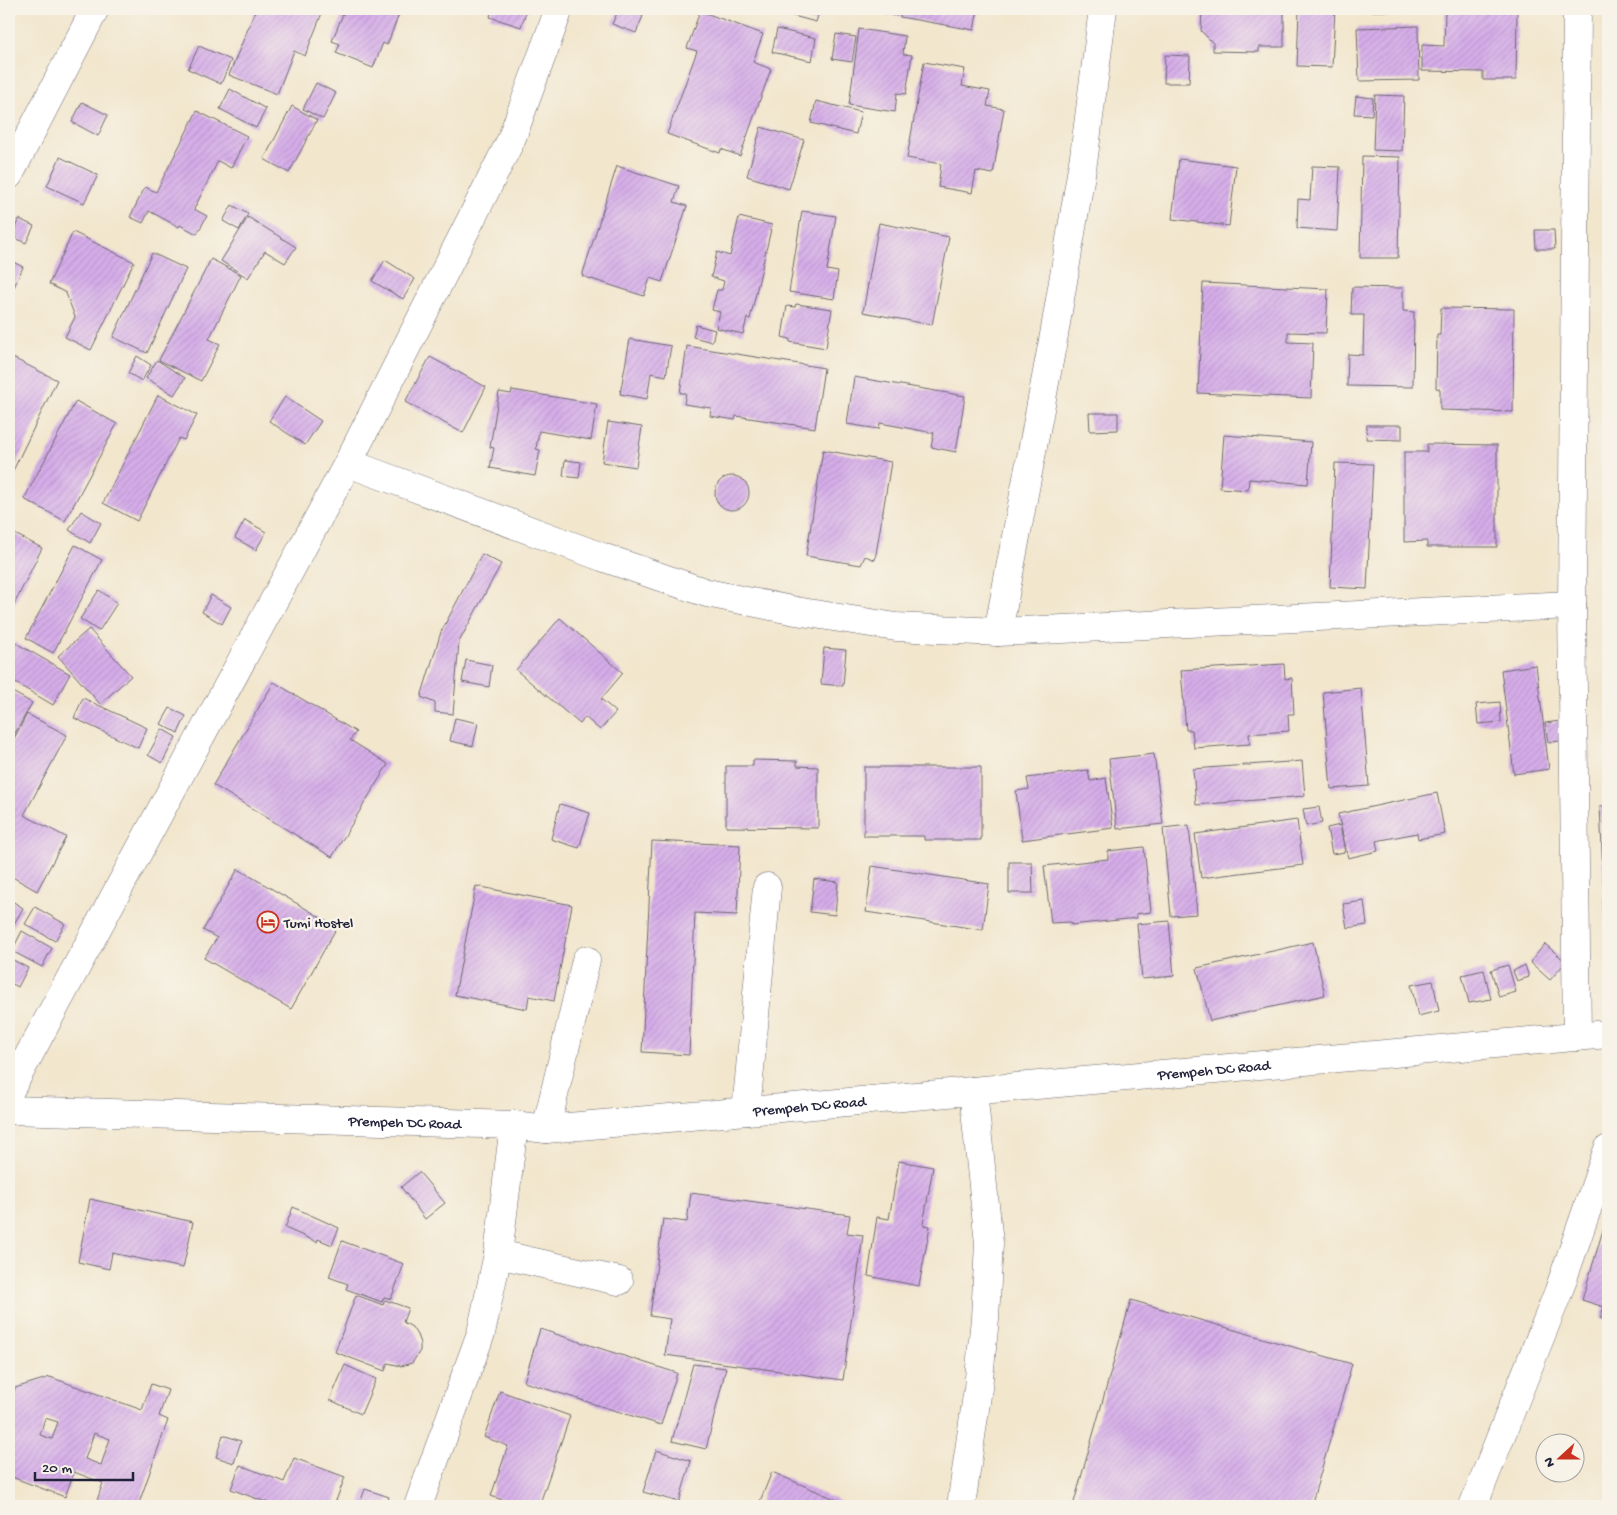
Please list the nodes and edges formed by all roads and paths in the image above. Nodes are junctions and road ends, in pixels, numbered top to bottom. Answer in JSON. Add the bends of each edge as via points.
{"nodes":[{"id":1,"x":96,"y":9,"type":"edge"},
{"id":2,"x":559,"y":9,"type":"edge"},
{"id":3,"x":1103,"y":9,"type":"edge"},
{"id":4,"x":1576,"y":9,"type":"edge"},
{"id":5,"x":9,"y":175,"type":"edge"},
{"id":6,"x":348,"y":463,"type":"junction"},
{"id":7,"x":1572,"y":605,"type":"junction"},
{"id":8,"x":998,"y":632,"type":"junction"},
{"id":9,"x":767,"y":887,"type":"dead end"},
{"id":10,"x":586,"y":960,"type":"dead end"},
{"id":11,"x":1608,"y":1034,"type":"edge"},
{"id":12,"x":1577,"y":1037,"type":"junction"},
{"id":13,"x":973,"y":1091,"type":"junction"},
{"id":14,"x":9,"y":1092,"type":"edge"},
{"id":15,"x":9,"y":1110,"type":"edge"},
{"id":16,"x":746,"y":1111,"type":"junction"},
{"id":17,"x":514,"y":1125,"type":"junction"},
{"id":18,"x":546,"y":1129,"type":"junction"},
{"id":19,"x":1608,"y":1149,"type":"edge"},
{"id":20,"x":1600,"y":1197,"type":"edge"},
{"id":21,"x":498,"y":1254,"type":"junction"},
{"id":22,"x":619,"y":1281,"type":"dead end"},
{"id":23,"x":418,"y":1506,"type":"edge"},
{"id":24,"x":961,"y":1506,"type":"edge"},
{"id":25,"x":1472,"y":1506,"type":"edge"}],
"edges":[{"from":1,"to":5,"type":"street"},
{"from":2,"to":6,"type":"street","via":[[511,140]]},
{"from":3,"to":8,"type":"street","via":[[1084,156],[1054,335]]},
{"from":4,"to":7,"type":"street"},
{"from":6,"to":8,"type":"street","via":[[707,593],[896,627]]},
{"from":6,"to":14,"type":"street"},
{"from":7,"to":8,"type":"street"},
{"from":7,"to":12,"type":"street"},
{"from":9,"to":16,"type":"street"},
{"from":10,"to":18,"type":"street"},
{"from":11,"to":12,"type":"street","name":"Prempeh DC Road"},
{"from":12,"to":13,"type":"street","name":"Prempeh DC Road"},
{"from":13,"to":16,"type":"street","name":"Prempeh DC Road"},
{"from":13,"to":24,"type":"street","via":[[989,1242],[978,1388]]},
{"from":15,"to":17,"type":"street","name":"Prempeh DC Road"},
{"from":16,"to":18,"type":"street","name":"Prempeh DC Road"},
{"from":17,"to":18,"type":"street","name":"Prempeh DC Road"},
{"from":17,"to":21,"type":"street"},
{"from":19,"to":20,"type":"street"},
{"from":20,"to":25,"type":"street"},
{"from":21,"to":22,"type":"street"},
{"from":21,"to":23,"type":"street","via":[[481,1333]]}]}
